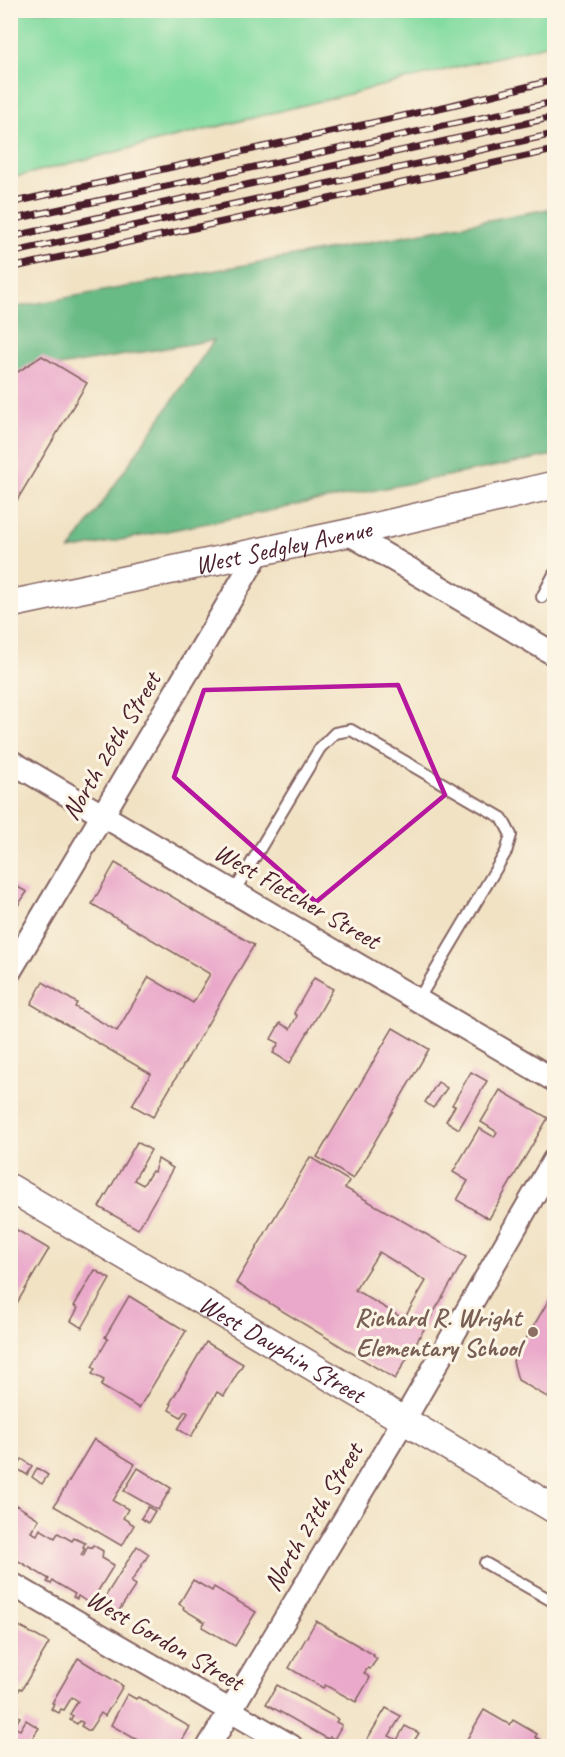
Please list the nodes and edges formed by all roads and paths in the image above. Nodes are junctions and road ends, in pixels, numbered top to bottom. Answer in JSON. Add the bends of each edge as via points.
{"nodes":[{"id":1,"x":555,"y":485,"type":"edge"},
{"id":2,"x":348,"y":533,"type":"junction"},
{"id":3,"x":260,"y":550,"type":"junction"},
{"id":4,"x":555,"y":574,"type":"edge"},
{"id":5,"x":542,"y":597,"type":"dead end"},
{"id":6,"x":10,"y":604,"type":"edge"},
{"id":7,"x":555,"y":654,"type":"edge"},
{"id":8,"x":10,"y":761,"type":"edge"},
{"id":9,"x":103,"y":815,"type":"junction"},
{"id":10,"x":234,"y":892,"type":"junction"},
{"id":11,"x":18,"y":941,"type":"edge"},
{"id":12,"x":10,"y":971,"type":"edge"},
{"id":13,"x":418,"y":1000,"type":"junction"},
{"id":14,"x":555,"y":1080,"type":"edge"},
{"id":15,"x":555,"y":1160,"type":"edge"},
{"id":16,"x":10,"y":1188,"type":"edge"},
{"id":17,"x":404,"y":1420,"type":"junction"},
{"id":18,"x":555,"y":1509,"type":"edge"},
{"id":19,"x":485,"y":1563,"type":"dead end"},
{"id":20,"x":10,"y":1582,"type":"edge"},
{"id":21,"x":555,"y":1602,"type":"edge"},
{"id":22,"x":229,"y":1710,"type":"junction"},
{"id":23,"x":209,"y":1746,"type":"edge"},
{"id":24,"x":291,"y":1746,"type":"edge"}],
"edges":[{"from":1,"to":2,"type":"street","name":"West Sedgley Avenue"},
{"from":2,"to":3,"type":"street","name":"West Sedgley Avenue"},
{"from":2,"to":7,"type":"street"},
{"from":3,"to":6,"type":"street","name":"West Sedgley Avenue"},
{"from":3,"to":9,"type":"street","name":"North 26th Street"},
{"from":4,"to":5,"type":"lane"},
{"from":8,"to":9,"type":"street","name":"West Fletcher Street"},
{"from":9,"to":10,"type":"street","name":"West Fletcher Street"},
{"from":9,"to":11,"type":"street","name":"North 26th Street"},
{"from":10,"to":13,"type":"street","name":"West Fletcher Street"},
{"from":10,"to":13,"type":"lane","via":[[320,748],[335,733],[351,730],[502,818],[511,835],[506,852]]},
{"from":11,"to":12,"type":"street","name":"North 26th Street"},
{"from":13,"to":14,"type":"street","name":"West Fletcher Street"},
{"from":15,"to":17,"type":"street","name":"North 27th Street"},
{"from":16,"to":17,"type":"street","name":"West Dauphin Street"},
{"from":17,"to":18,"type":"street","name":"West Dauphin Street"},
{"from":17,"to":22,"type":"street","name":"North 27th Street"},
{"from":19,"to":21,"type":"lane"},
{"from":20,"to":22,"type":"street","name":"West Gordon Street"},
{"from":22,"to":23,"type":"street","name":"North 27th Street"},
{"from":22,"to":24,"type":"street","name":"West Gordon Street"}]}
